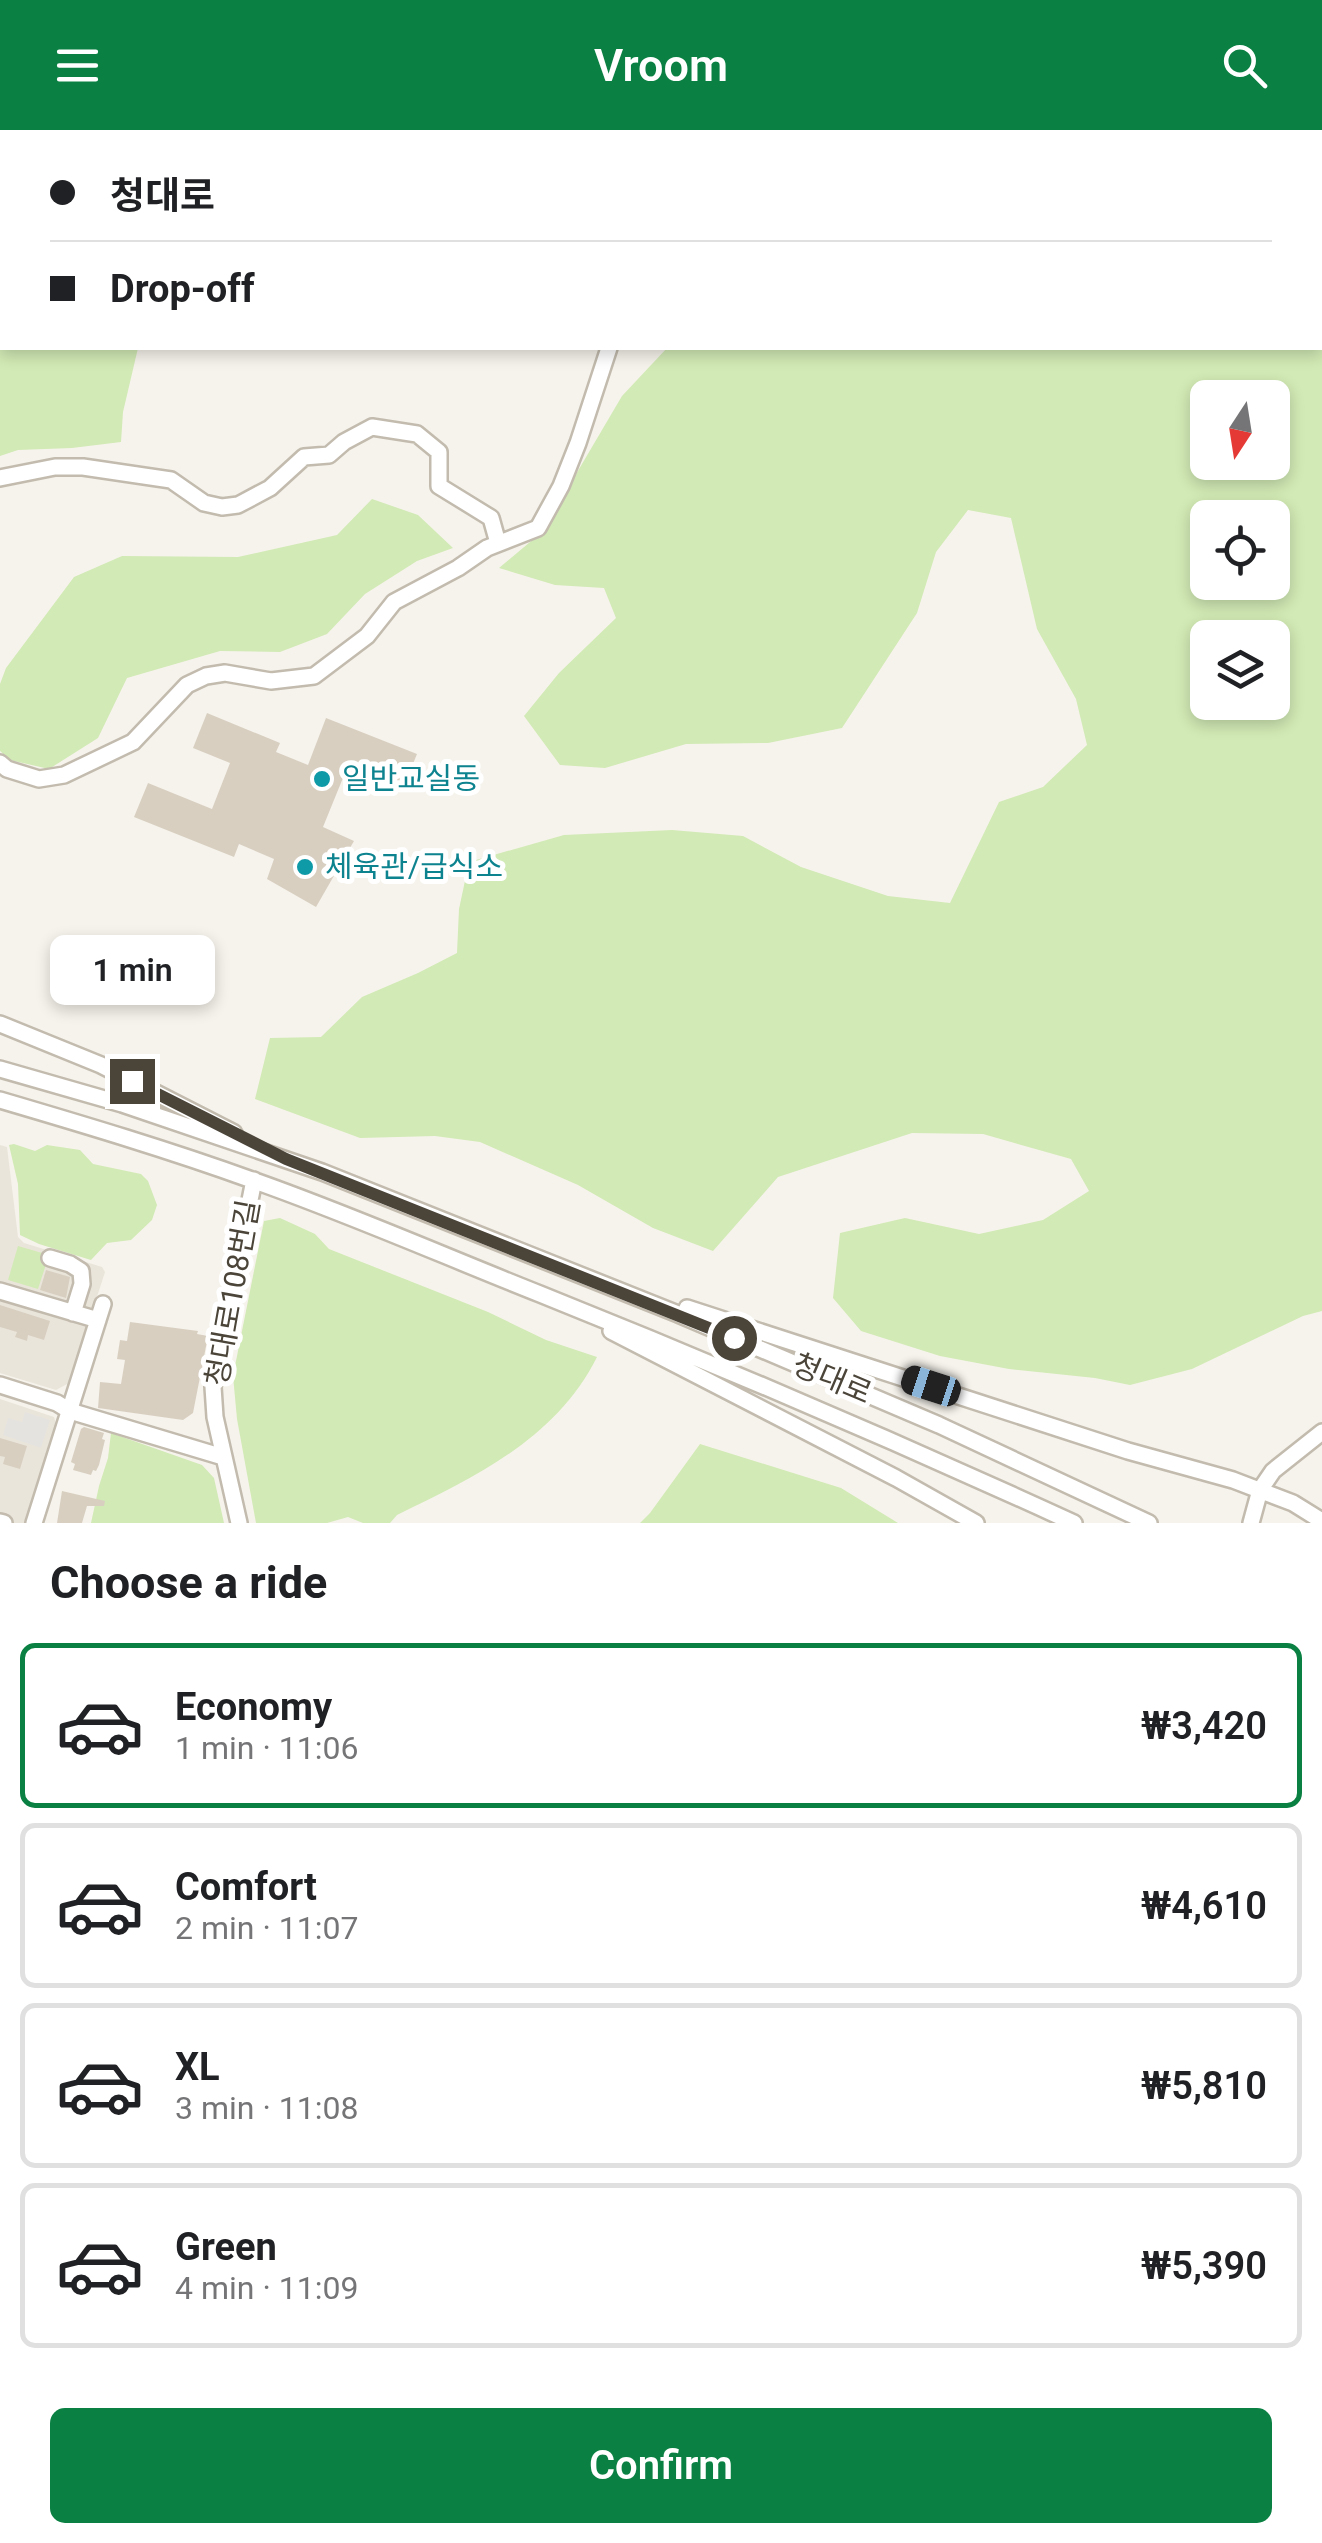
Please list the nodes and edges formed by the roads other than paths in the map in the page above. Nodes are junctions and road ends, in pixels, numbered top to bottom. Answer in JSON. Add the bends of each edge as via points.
{"nodes":[{"id":1,"x":608,"y":350,"type":"edge"},
{"id":2,"x":0,"y":478,"type":"edge"},
{"id":3,"x":498,"y":543,"type":"junction"},
{"id":4,"x":0,"y":763,"type":"edge"},
{"id":5,"x":0,"y":1024,"type":"edge"},
{"id":6,"x":0,"y":1069,"type":"edge"},
{"id":7,"x":0,"y":1100,"type":"edge"},
{"id":8,"x":286,"y":1159,"type":"junction"},
{"id":9,"x":254,"y":1180,"type":"junction"},
{"id":10,"x":50,"y":1258,"type":"dead end"},
{"id":11,"x":558,"y":1267,"type":"junction"},
{"id":12,"x":0,"y":1291,"type":"edge"},
{"id":13,"x":541,"y":1294,"type":"junction"},
{"id":14,"x":73,"y":1312,"type":"junction"},
{"id":15,"x":0,"y":1385,"type":"edge"},
{"id":16,"x":70,"y":1411,"type":"junction"},
{"id":17,"x":1322,"y":1432,"type":"edge"},
{"id":18,"x":223,"y":1457,"type":"junction"},
{"id":19,"x":1260,"y":1490,"type":"junction"},
{"id":20,"x":1322,"y":1520,"type":"edge"},
{"id":21,"x":34,"y":1523,"type":"edge"},
{"id":22,"x":238,"y":1523,"type":"edge"},
{"id":23,"x":976,"y":1523,"type":"edge"},
{"id":24,"x":1074,"y":1523,"type":"edge"},
{"id":25,"x":1149,"y":1523,"type":"edge"},
{"id":26,"x":1251,"y":1523,"type":"edge"}],
"edges":[{"from":1,"to":3,"type":"street","via":[[578,443],[538,528]]},
{"from":2,"to":3,"type":"street","via":[[83,467],[171,480],[204,503],[238,505],[304,458],[329,455],[372,428],[416,434],[439,452],[440,486],[491,518]]},
{"from":3,"to":4,"type":"street","via":[[394,602],[366,636],[314,676],[206,676],[188,684],[133,742],[64,775],[39,779]]},
{"from":5,"to":8,"type":"street","via":[[101,1066]]},
{"from":6,"to":8,"type":"street","name":"청대로"},
{"from":7,"to":9,"type":"street","name":"청대로"},
{"from":8,"to":11,"type":"street","name":"청대로"},
{"from":9,"to":13,"type":"street","name":"청대로"},
{"from":9,"to":18,"type":"street","name":"청대로108번길","via":[[214,1378]]},
{"from":10,"to":14,"type":"street","via":[[81,1271]]},
{"from":11,"to":19,"type":"street"},
{"from":11,"to":25,"type":"street","name":"청대로","via":[[923,1418]]},
{"from":12,"to":14,"type":"street"},
{"from":13,"to":23,"type":"street"},
{"from":13,"to":24,"type":"street","name":"청대로"},
{"from":14,"to":16,"type":"street","via":[[100,1312]]},
{"from":15,"to":16,"type":"street"},
{"from":16,"to":18,"type":"street"},
{"from":16,"to":21,"type":"street"},
{"from":17,"to":19,"type":"street"},
{"from":18,"to":22,"type":"street","name":"청대로108번길"},
{"from":19,"to":20,"type":"street"},
{"from":19,"to":26,"type":"street"}]}
